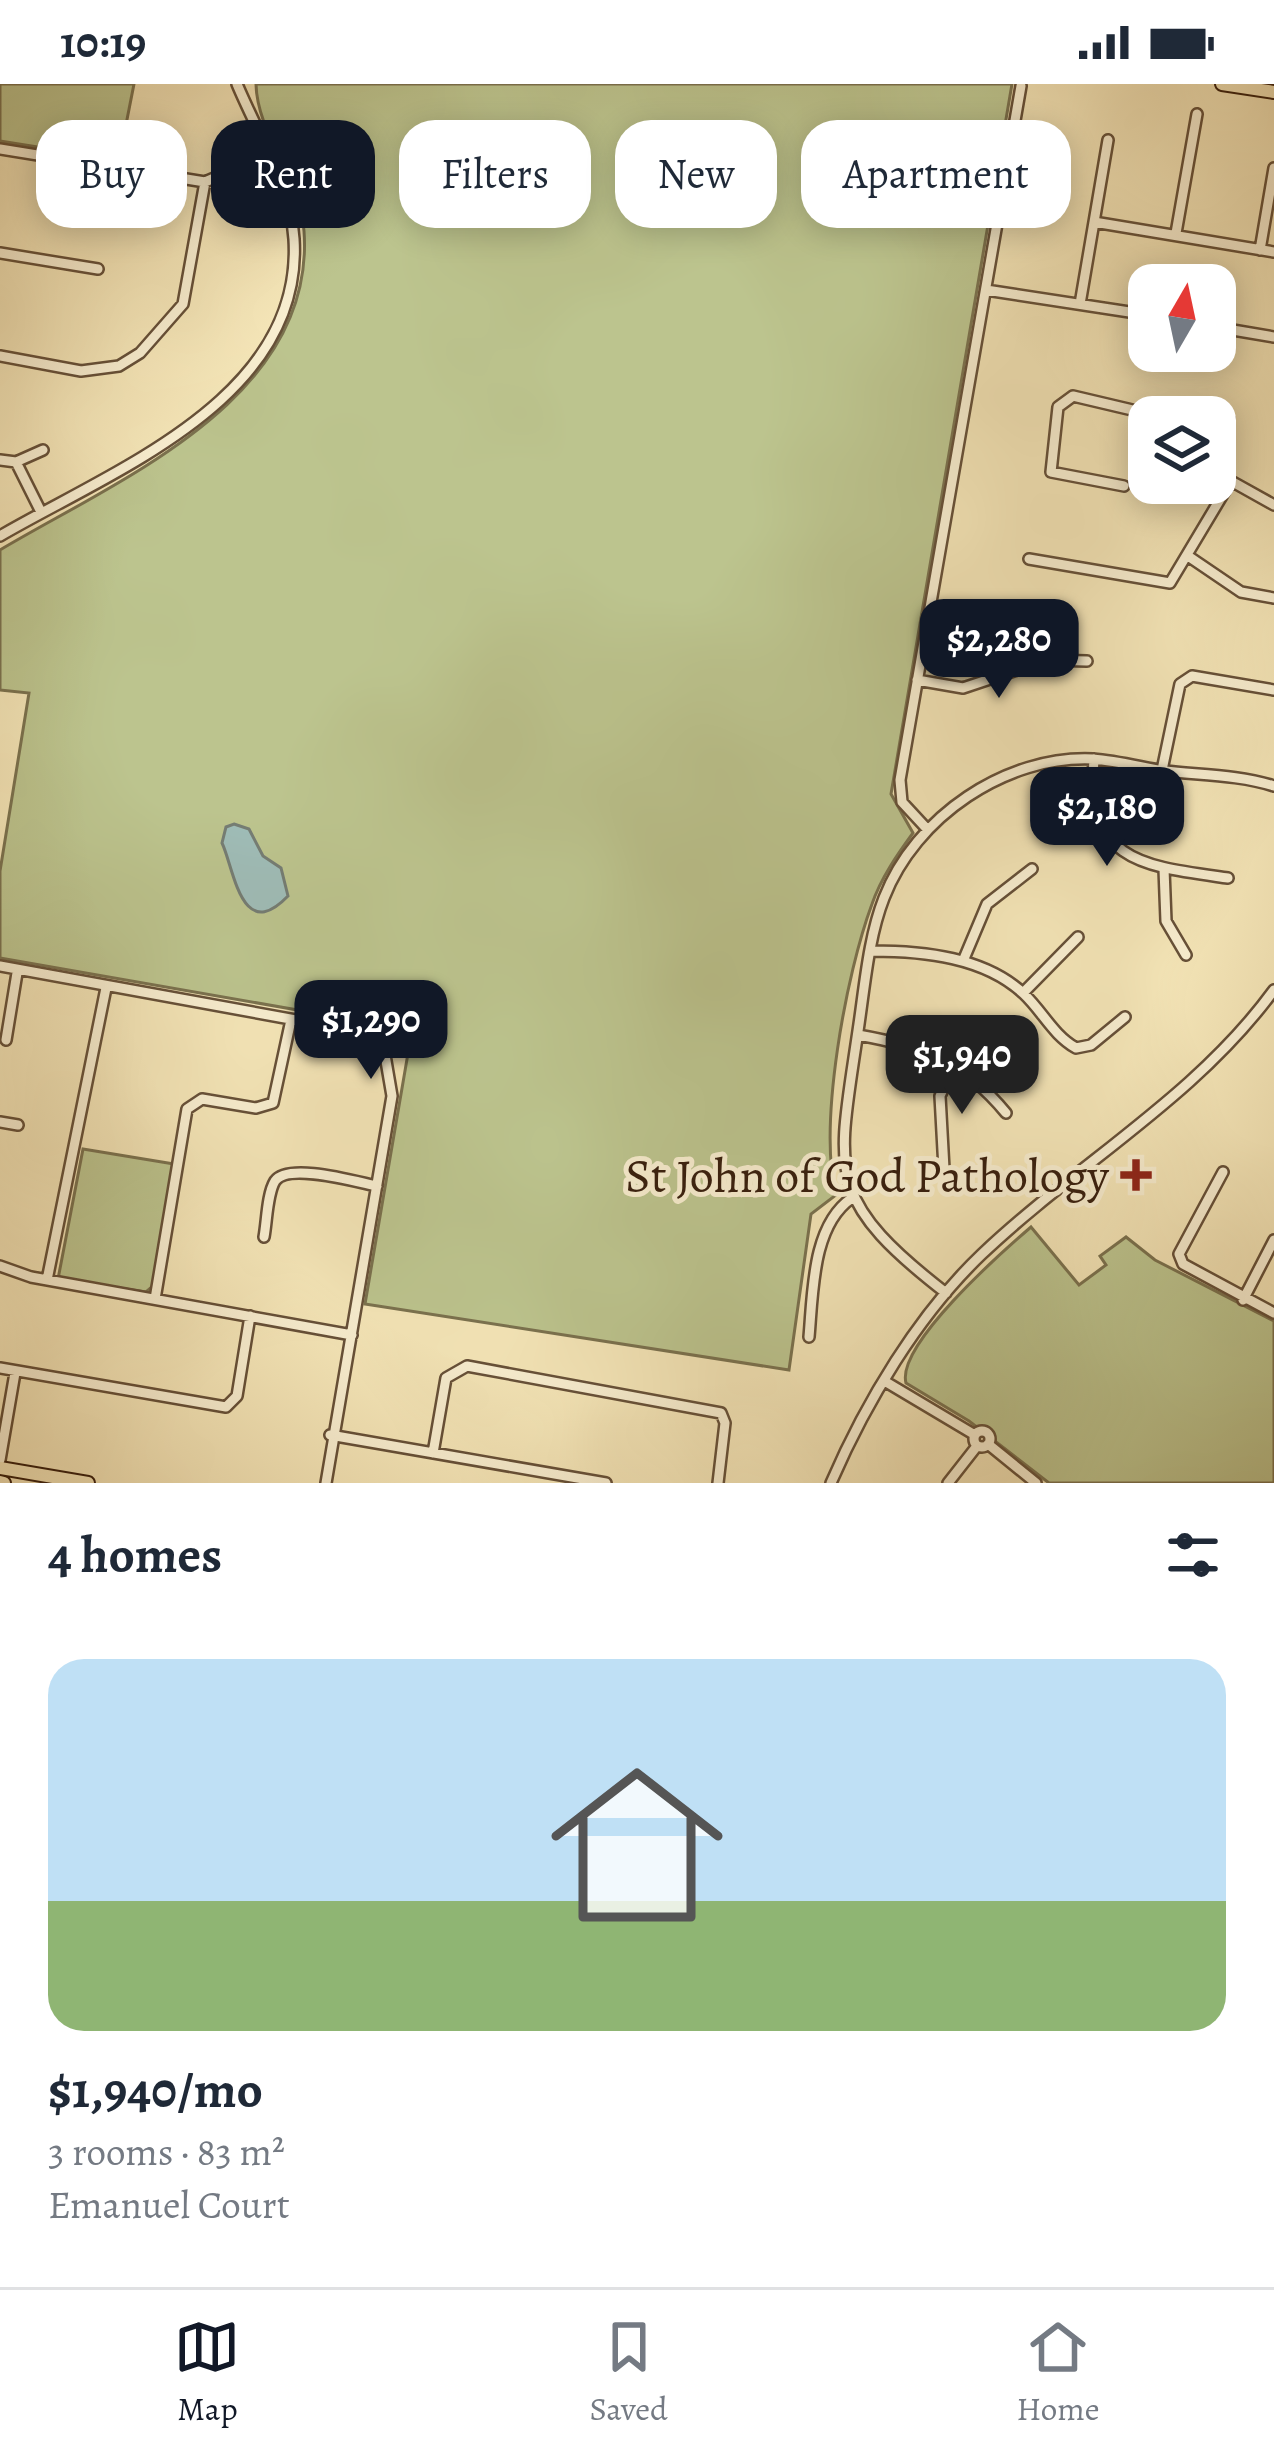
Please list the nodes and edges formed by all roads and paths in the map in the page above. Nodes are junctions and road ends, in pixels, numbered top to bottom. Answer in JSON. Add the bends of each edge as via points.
{"nodes":[{"id":1,"x":237,"y":84,"type":"edge"},
{"id":2,"x":1222,"y":84,"type":"edge"},
{"id":3,"x":1021,"y":86,"type":"edge"},
{"id":4,"x":1274,"y":92,"type":"edge"},
{"id":5,"x":1197,"y":114,"type":"dead end"},
{"id":6,"x":252,"y":120,"type":"edge"},
{"id":7,"x":1108,"y":140,"type":"dead end"},
{"id":8,"x":0,"y":149,"type":"edge"},
{"id":9,"x":1274,"y":168,"type":"edge"},
{"id":10,"x":211,"y":179,"type":"edge"},
{"id":11,"x":205,"y":182,"type":"junction"},
{"id":12,"x":1094,"y":222,"type":"junction"},
{"id":13,"x":290,"y":228,"type":"edge"},
{"id":14,"x":1176,"y":233,"type":"junction"},
{"id":15,"x":1260,"y":250,"type":"junction"},
{"id":16,"x":1274,"y":252,"type":"edge"},
{"id":17,"x":0,"y":253,"type":"edge"},
{"id":18,"x":98,"y":269,"type":"dead end"},
{"id":19,"x":986,"y":290,"type":"junction"},
{"id":20,"x":1080,"y":304,"type":"junction"},
{"id":21,"x":1128,"y":312,"type":"edge"},
{"id":22,"x":1236,"y":331,"type":"edge"},
{"id":23,"x":1274,"y":337,"type":"edge"},
{"id":24,"x":0,"y":356,"type":"edge"},
{"id":25,"x":1128,"y":409,"type":"edge"},
{"id":26,"x":43,"y":450,"type":"dead end"},
{"id":27,"x":0,"y":460,"type":"edge"},
{"id":28,"x":16,"y":462,"type":"junction"},
{"id":29,"x":1236,"y":484,"type":"edge"},
{"id":30,"x":1124,"y":486,"type":"dead end"},
{"id":31,"x":1218,"y":504,"type":"edge"},
{"id":32,"x":1274,"y":505,"type":"edge"},
{"id":33,"x":41,"y":512,"type":"junction"},
{"id":34,"x":0,"y":536,"type":"edge"},
{"id":35,"x":1188,"y":556,"type":"junction"},
{"id":36,"x":1029,"y":559,"type":"dead end"},
{"id":37,"x":1274,"y":598,"type":"edge"},
{"id":38,"x":1087,"y":661,"type":"dead end"},
{"id":39,"x":917,"y":680,"type":"junction"},
{"id":40,"x":1274,"y":690,"type":"edge"},
{"id":41,"x":1094,"y":759,"type":"junction"},
{"id":42,"x":1162,"y":770,"type":"junction"},
{"id":43,"x":1274,"y":786,"type":"edge"},
{"id":44,"x":927,"y":829,"type":"junction"},
{"id":45,"x":1164,"y":868,"type":"junction"},
{"id":46,"x":1031,"y":869,"type":"dead end"},
{"id":47,"x":1228,"y":878,"type":"dead end"},
{"id":48,"x":1078,"y":937,"type":"dead end"},
{"id":49,"x":872,"y":951,"type":"junction"},
{"id":50,"x":1186,"y":955,"type":"dead end"},
{"id":51,"x":962,"y":961,"type":"junction"},
{"id":52,"x":0,"y":970,"type":"edge"},
{"id":53,"x":16,"y":975,"type":"junction"},
{"id":54,"x":1274,"y":990,"type":"edge"},
{"id":55,"x":105,"y":991,"type":"junction"},
{"id":56,"x":1023,"y":993,"type":"junction"},
{"id":57,"x":1125,"y":1017,"type":"dead end"},
{"id":58,"x":291,"y":1022,"type":"junction"},
{"id":59,"x":858,"y":1034,"type":"junction"},
{"id":60,"x":6,"y":1040,"type":"dead end"},
{"id":61,"x":955,"y":1063,"type":"junction"},
{"id":62,"x":1006,"y":1113,"type":"dead end"},
{"id":63,"x":0,"y":1122,"type":"edge"},
{"id":64,"x":18,"y":1125,"type":"dead end"},
{"id":65,"x":944,"y":1169,"type":"dead end"},
{"id":66,"x":1223,"y":1172,"type":"dead end"},
{"id":67,"x":375,"y":1186,"type":"junction"},
{"id":68,"x":852,"y":1198,"type":"junction"},
{"id":69,"x":264,"y":1237,"type":"dead end"},
{"id":70,"x":1274,"y":1240,"type":"edge"},
{"id":71,"x":0,"y":1266,"type":"edge"},
{"id":72,"x":47,"y":1280,"type":"junction"},
{"id":73,"x":946,"y":1294,"type":"junction"},
{"id":74,"x":154,"y":1299,"type":"junction"},
{"id":75,"x":1243,"y":1300,"type":"junction"},
{"id":76,"x":1274,"y":1313,"type":"edge"},
{"id":77,"x":250,"y":1316,"type":"junction"},
{"id":78,"x":349,"y":1334,"type":"junction"},
{"id":79,"x":809,"y":1337,"type":"dead end"},
{"id":80,"x":0,"y":1368,"type":"edge"},
{"id":81,"x":15,"y":1373,"type":"junction"},
{"id":82,"x":886,"y":1382,"type":"junction"},
{"id":83,"x":333,"y":1436,"type":"junction"},
{"id":84,"x":980,"y":1442,"type":"junction"},
{"id":85,"x":433,"y":1454,"type":"junction"},
{"id":86,"x":0,"y":1464,"type":"edge"},
{"id":87,"x":88,"y":1483,"type":"edge"},
{"id":88,"x":324,"y":1483,"type":"edge"},
{"id":89,"x":606,"y":1483,"type":"edge"},
{"id":90,"x":718,"y":1483,"type":"edge"},
{"id":91,"x":830,"y":1483,"type":"edge"},
{"id":92,"x":948,"y":1483,"type":"edge"},
{"id":93,"x":1036,"y":1483,"type":"edge"}],
"edges":[{"from":1,"to":6,"type":"street"},
{"from":2,"to":4,"type":"main road"},
{"from":3,"to":19,"type":"street"},
{"from":5,"to":14,"type":"street"},
{"from":7,"to":12,"type":"street"},
{"from":8,"to":11,"type":"street"},
{"from":9,"to":15,"type":"street"},
{"from":10,"to":11,"type":"street"},
{"from":11,"to":24,"type":"street","via":[[183,304],[140,353],[118,366],[81,370]]},
{"from":12,"to":14,"type":"street"},
{"from":12,"to":20,"type":"street"},
{"from":13,"to":33,"type":"street","via":[[294,264],[276,328],[256,363],[195,421]]},
{"from":14,"to":15,"type":"street"},
{"from":15,"to":16,"type":"street"},
{"from":17,"to":18,"type":"street"},
{"from":19,"to":20,"type":"street"},
{"from":19,"to":39,"type":"street"},
{"from":20,"to":21,"type":"street"},
{"from":22,"to":23,"type":"street"},
{"from":25,"to":30,"type":"street","via":[[1073,397],[1058,406],[1052,472]]},
{"from":26,"to":28,"type":"street"},
{"from":27,"to":28,"type":"street"},
{"from":28,"to":33,"type":"street"},
{"from":29,"to":32,"type":"street"},
{"from":31,"to":35,"type":"street"},
{"from":33,"to":34,"type":"street"},
{"from":35,"to":36,"type":"street","via":[[1170,583]]},
{"from":35,"to":37,"type":"street","via":[[1241,592]]},
{"from":38,"to":39,"type":"street","via":[[1047,660],[963,688]]},
{"from":39,"to":44,"type":"street","via":[[900,781],[902,802]]},
{"from":40,"to":42,"type":"street","via":[[1192,676],[1180,684]]},
{"from":41,"to":42,"type":"street"},
{"from":41,"to":44,"type":"street","via":[[1023,768]]},
{"from":41,"to":45,"type":"street","via":[[1095,816],[1106,839]]},
{"from":42,"to":43,"type":"street"},
{"from":44,"to":49,"type":"street","via":[[883,900]]},
{"from":45,"to":47,"type":"street"},
{"from":45,"to":50,"type":"street","via":[[1166,921]]},
{"from":46,"to":51,"type":"street","via":[[987,904]]},
{"from":48,"to":56,"type":"street"},
{"from":49,"to":51,"type":"street"},
{"from":49,"to":59,"type":"street"},
{"from":51,"to":56,"type":"street"},
{"from":52,"to":53,"type":"street"},
{"from":53,"to":55,"type":"street"},
{"from":53,"to":60,"type":"street"},
{"from":54,"to":73,"type":"street","via":[[1195,1079],[1003,1235]]},
{"from":55,"to":58,"type":"street"},
{"from":55,"to":72,"type":"street"},
{"from":56,"to":57,"type":"street","via":[[1076,1048]]},
{"from":58,"to":67,"type":"street","via":[[358,1037],[384,1063]]},
{"from":58,"to":74,"type":"street","via":[[273,1103],[202,1099],[187,1109]]},
{"from":59,"to":61,"type":"street"},
{"from":59,"to":68,"type":"street","via":[[844,1126]]},
{"from":61,"to":62,"type":"street"},
{"from":61,"to":65,"type":"street","via":[[940,1096]]},
{"from":63,"to":64,"type":"street"},
{"from":66,"to":75,"type":"street","via":[[1179,1254]]},
{"from":67,"to":69,"type":"street","via":[[282,1174]]},
{"from":67,"to":78,"type":"street"},
{"from":68,"to":73,"type":"street","via":[[878,1239]]},
{"from":68,"to":79,"type":"street","via":[[830,1216]]},
{"from":70,"to":75,"type":"street"},
{"from":71,"to":72,"type":"street"},
{"from":72,"to":74,"type":"street"},
{"from":73,"to":82,"type":"street"},
{"from":74,"to":77,"type":"street"},
{"from":75,"to":76,"type":"street"},
{"from":77,"to":78,"type":"street"},
{"from":77,"to":81,"type":"street","via":[[237,1396],[226,1407]]},
{"from":78,"to":83,"type":"street"},
{"from":80,"to":81,"type":"street"},
{"from":81,"to":86,"type":"street"},
{"from":82,"to":84,"type":"street"},
{"from":82,"to":91,"type":"street"},
{"from":83,"to":85,"type":"street"},
{"from":83,"to":88,"type":"street"},
{"from":84,"to":92,"type":"street"},
{"from":84,"to":93,"type":"street"},
{"from":85,"to":89,"type":"street"},
{"from":85,"to":90,"type":"street","via":[[446,1378],[467,1366],[721,1413]]},
{"from":86,"to":87,"type":"main road"}]}
